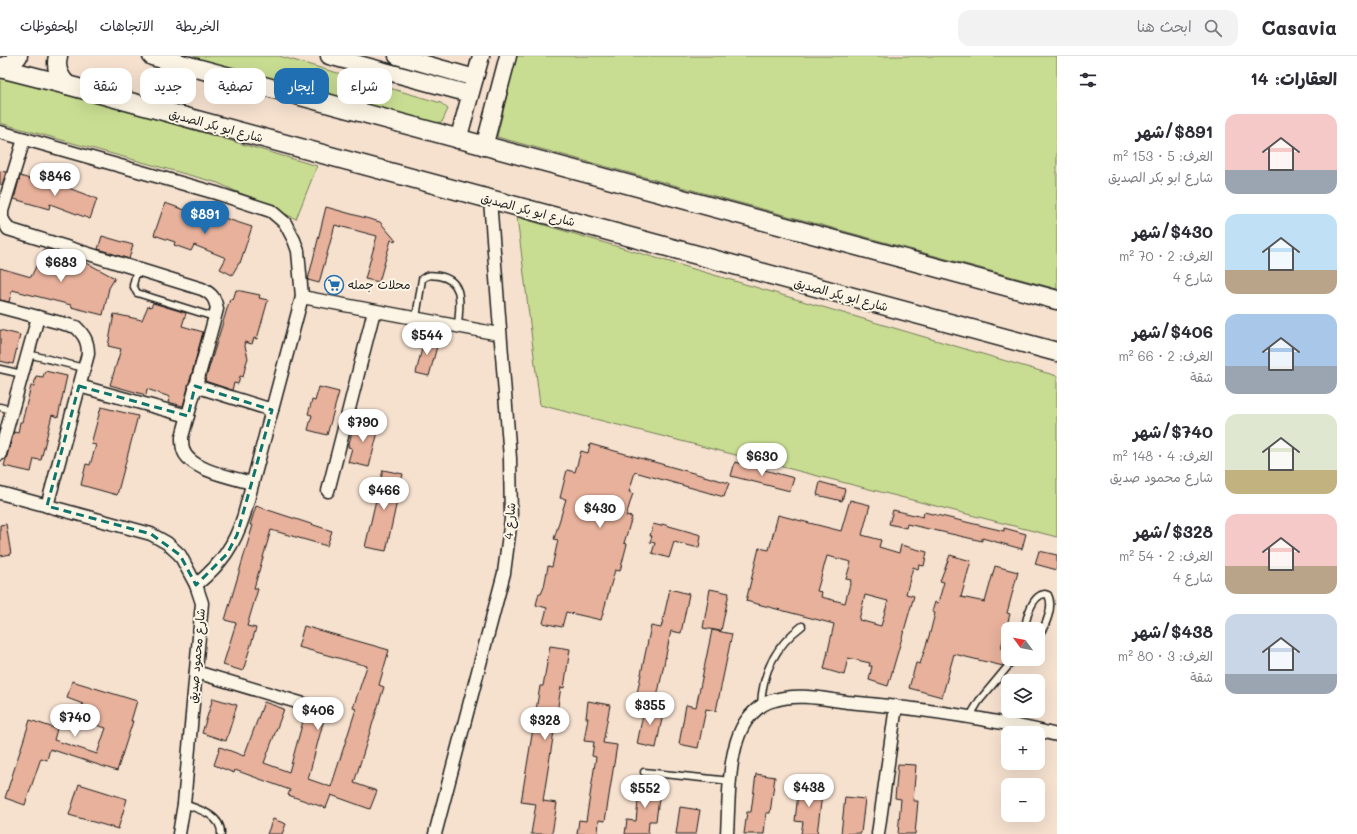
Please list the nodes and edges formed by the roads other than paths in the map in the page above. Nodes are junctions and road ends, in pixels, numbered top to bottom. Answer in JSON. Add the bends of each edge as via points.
{"nodes":[{"id":1,"x":18,"y":56,"type":"edge"},
{"id":2,"x":58,"y":56,"type":"edge"},
{"id":3,"x":152,"y":56,"type":"edge"},
{"id":4,"x":329,"y":56,"type":"edge"},
{"id":5,"x":397,"y":56,"type":"edge"},
{"id":6,"x":481,"y":56,"type":"edge"},
{"id":7,"x":508,"y":56,"type":"edge"},
{"id":8,"x":0,"y":68,"type":"edge"},
{"id":9,"x":475,"y":78,"type":"junction"},
{"id":10,"x":67,"y":85,"type":"junction"},
{"id":11,"x":470,"y":94,"type":"junction"},
{"id":12,"x":0,"y":132,"type":"edge"},
{"id":13,"x":24,"y":139,"type":"junction"},
{"id":14,"x":458,"y":140,"type":"junction"},
{"id":15,"x":484,"y":146,"type":"junction"},
{"id":16,"x":490,"y":200,"type":"junction"},
{"id":17,"x":136,"y":269,"type":"junction"},
{"id":18,"x":302,"y":297,"type":"junction"},
{"id":19,"x":1057,"y":300,"type":"edge"},
{"id":20,"x":0,"y":307,"type":"edge"},
{"id":21,"x":374,"y":310,"type":"junction"},
{"id":22,"x":38,"y":317,"type":"junction"},
{"id":23,"x":214,"y":317,"type":"junction"},
{"id":24,"x":416,"y":318,"type":"junction"},
{"id":25,"x":458,"y":326,"type":"junction"},
{"id":26,"x":499,"y":334,"type":"junction"},
{"id":27,"x":1057,"y":352,"type":"edge"},
{"id":28,"x":28,"y":354,"type":"junction"},
{"id":29,"x":84,"y":368,"type":"junction"},
{"id":30,"x":0,"y":369,"type":"edge"},
{"id":31,"x":22,"y":374,"type":"junction"},
{"id":32,"x":79,"y":386,"type":"junction"},
{"id":33,"x":195,"y":386,"type":"junction"},
{"id":34,"x":0,"y":407,"type":"edge"},
{"id":35,"x":12,"y":410,"type":"junction"},
{"id":36,"x":272,"y":410,"type":"junction"},
{"id":37,"x":188,"y":416,"type":"junction"},
{"id":38,"x":0,"y":454,"type":"edge"},
{"id":39,"x":252,"y":483,"type":"junction"},
{"id":40,"x":328,"y":491,"type":"dead end"},
{"id":41,"x":0,"y":493,"type":"edge"},
{"id":42,"x":47,"y":506,"type":"junction"},
{"id":43,"x":196,"y":584,"type":"junction"},
{"id":44,"x":1027,"y":622,"type":"edge"},
{"id":45,"x":1045,"y":624,"type":"edge"},
{"id":46,"x":802,"y":626,"type":"dead end"},
{"id":47,"x":1008,"y":666,"type":"edge"},
{"id":48,"x":196,"y":672,"type":"junction"},
{"id":49,"x":307,"y":705,"type":"dead end"},
{"id":50,"x":761,"y":706,"type":"junction"},
{"id":51,"x":896,"y":706,"type":"junction"},
{"id":52,"x":970,"y":716,"type":"junction"},
{"id":53,"x":1057,"y":735,"type":"edge"},
{"id":54,"x":644,"y":772,"type":"dead end"},
{"id":55,"x":731,"y":781,"type":"junction"},
{"id":56,"x":184,"y":804,"type":"junction"},
{"id":57,"x":179,"y":834,"type":"edge"},
{"id":58,"x":221,"y":834,"type":"edge"},
{"id":59,"x":435,"y":834,"type":"edge"},
{"id":60,"x":726,"y":834,"type":"edge"},
{"id":61,"x":878,"y":834,"type":"edge"}],
"edges":[{"from":1,"to":8,"type":"main road","via":[[12,63]]},
{"from":2,"to":10,"type":"main road","via":[[56,62],[59,75]]},
{"from":3,"to":14,"type":"main road"},
{"from":4,"to":11,"type":"street"},
{"from":5,"to":9,"type":"street"},
{"from":6,"to":9,"type":"street"},
{"from":7,"to":15,"type":"street"},
{"from":8,"to":10,"type":"main road","name":"شارع ابو بكر الصديق"},
{"from":9,"to":11,"type":"street"},
{"from":10,"to":16,"type":"main road","name":"شارع ابو بكر الصديق"},
{"from":11,"to":14,"type":"street"},
{"from":12,"to":13,"type":"street"},
{"from":13,"to":17,"type":"street","via":[[2,211],[2,218],[8,230]]},
{"from":13,"to":18,"type":"street","via":[[189,184],[271,211],[285,223],[298,251]]},
{"from":14,"to":15,"type":"main road"},
{"from":15,"to":19,"type":"main road"},
{"from":16,"to":26,"type":"street","name":"شارع 4"},
{"from":16,"to":27,"type":"main road","name":"شارع ابو بكر الصديق"},
{"from":17,"to":23,"type":"street","via":[[210,293],[216,304]]},
{"from":17,"to":23,"type":"lane","via":[[133,285],[137,293]]},
{"from":18,"to":21,"type":"street"},
{"from":18,"to":36,"type":"street"},
{"from":20,"to":22,"type":"street"},
{"from":21,"to":24,"type":"street"},
{"from":21,"to":40,"type":"street"},
{"from":22,"to":28,"type":"street"},
{"from":22,"to":29,"type":"street","via":[[76,327],[84,334],[88,343],[88,354]]},
{"from":23,"to":33,"type":"street"},
{"from":24,"to":25,"type":"street"},
{"from":24,"to":25,"type":"lane","via":[[422,279],[430,275],[443,277],[451,279],[459,293]]},
{"from":25,"to":26,"type":"street"},
{"from":26,"to":59,"type":"street","name":"شارع 4","via":[[511,478],[508,545],[498,599]]},
{"from":28,"to":29,"type":"lane"},
{"from":28,"to":31,"type":"street"},
{"from":29,"to":32,"type":"street"},
{"from":30,"to":31,"type":"lane"},
{"from":31,"to":35,"type":"street"},
{"from":32,"to":37,"type":"street"},
{"from":32,"to":42,"type":"street"},
{"from":33,"to":36,"type":"street"},
{"from":33,"to":37,"type":"street"},
{"from":34,"to":35,"type":"lane"},
{"from":35,"to":38,"type":"street"},
{"from":36,"to":39,"type":"street"},
{"from":37,"to":39,"type":"street","via":[[182,436],[183,450],[190,461],[201,468]]},
{"from":39,"to":43,"type":"street","via":[[234,542],[213,571]]},
{"from":41,"to":42,"type":"street","name":"شارع محمود صديق"},
{"from":42,"to":43,"type":"street","name":"شارع محمود صديق","via":[[151,534],[167,543],[180,555]]},
{"from":43,"to":48,"type":"street","name":"شارع محمود صديق","via":[[202,603]]},
{"from":44,"to":45,"type":"lane","via":[[1032,606],[1039,596],[1045,594],[1050,601]]},
{"from":46,"to":50,"type":"lane","via":[[783,643],[772,659],[765,677]]},
{"from":47,"to":52,"type":"lane"},
{"from":48,"to":49,"type":"street"},
{"from":48,"to":56,"type":"street","name":"شارع محمود صديق"},
{"from":50,"to":51,"type":"street","via":[[774,700],[789,698]]},
{"from":50,"to":55,"type":"street","via":[[749,717],[741,730],[734,752]]},
{"from":51,"to":52,"type":"street"},
{"from":51,"to":61,"type":"street"},
{"from":52,"to":53,"type":"street"},
{"from":54,"to":55,"type":"lane"},
{"from":55,"to":60,"type":"street"},
{"from":56,"to":57,"type":"street","name":"شارع محمود صديق"},
{"from":56,"to":58,"type":"lane","via":[[215,818]]}]}
